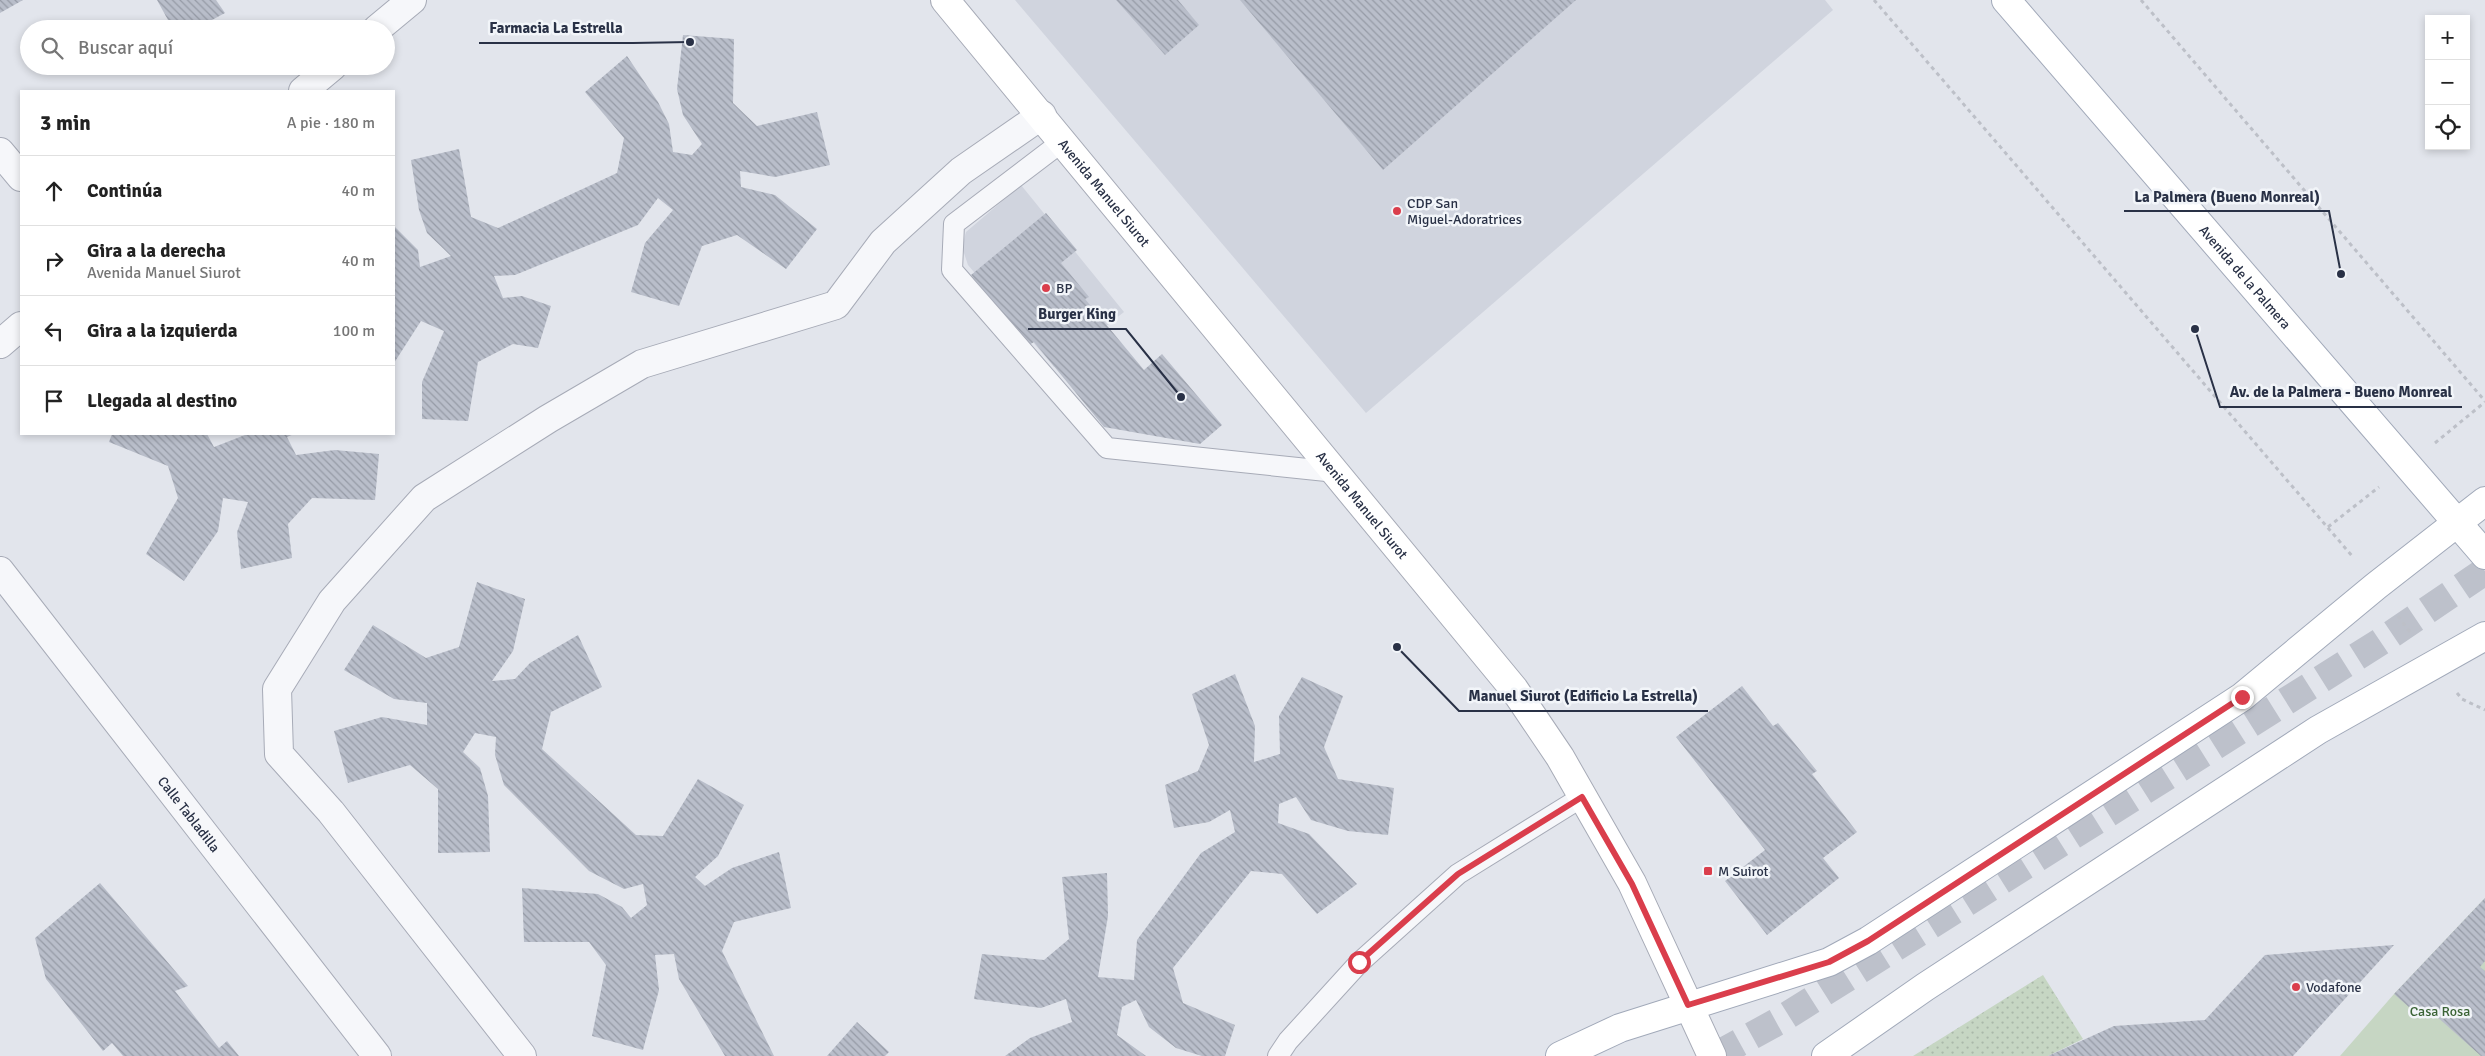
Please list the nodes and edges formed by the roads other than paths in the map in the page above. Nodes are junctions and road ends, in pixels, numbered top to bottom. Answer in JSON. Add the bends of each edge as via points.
{"nodes":[{"id":1,"x":412,"y":0,"type":"edge"},
{"id":2,"x":945,"y":0,"type":"edge"},
{"id":3,"x":2006,"y":0,"type":"edge"},
{"id":4,"x":389,"y":20,"type":"edge"},
{"id":5,"x":322,"y":75,"type":"edge"},
{"id":6,"x":304,"y":90,"type":"edge"},
{"id":7,"x":1042,"y":115,"type":"junction"},
{"id":8,"x":1063,"y":140,"type":"junction"},
{"id":9,"x":0,"y":152,"type":"edge"},
{"id":10,"x":20,"y":176,"type":"edge"},
{"id":11,"x":20,"y":327,"type":"edge"},
{"id":12,"x":0,"y":344,"type":"edge"},
{"id":13,"x":1336,"y":472,"type":"junction"},
{"id":14,"x":2485,"y":501,"type":"edge"},
{"id":15,"x":2456,"y":522,"type":"junction"},
{"id":16,"x":2485,"y":555,"type":"edge"},
{"id":17,"x":0,"y":571,"type":"edge"},
{"id":18,"x":2485,"y":636,"type":"edge"},
{"id":19,"x":1582,"y":797,"type":"junction"},
{"id":20,"x":1688,"y":1005,"type":"junction"},
{"id":21,"x":377,"y":1056,"type":"edge"},
{"id":22,"x":522,"y":1056,"type":"edge"},
{"id":23,"x":1278,"y":1056,"type":"edge"},
{"id":24,"x":1560,"y":1056,"type":"edge"},
{"id":25,"x":1712,"y":1056,"type":"edge"},
{"id":26,"x":1826,"y":1056,"type":"edge"}],
"edges":[{"from":1,"to":4,"type":"street"},
{"from":2,"to":7,"type":"main road","name":"Avenida Manuel Siurot"},
{"from":3,"to":15,"type":"main road","name":"Avenida de la Palmera"},
{"from":5,"to":6,"type":"street"},
{"from":7,"to":8,"type":"main road","name":"Avenida Manuel Siurot"},
{"from":7,"to":22,"type":"street","via":[[961,172],[883,242],[836,305],[642,364],[548,418],[424,498],[332,601],[277,689],[279,754],[331,812]]},
{"from":8,"to":13,"type":"main road","name":"Avenida Manuel Siurot"},
{"from":8,"to":13,"type":"lane","via":[[954,224],[952,270],[1107,448]]},
{"from":9,"to":10,"type":"street"},
{"from":11,"to":12,"type":"street"},
{"from":13,"to":19,"type":"main road","name":"Avenida Manuel Siurot","via":[[1514,689],[1560,757]]},
{"from":14,"to":15,"type":"main road"},
{"from":15,"to":16,"type":"main road","name":"Avenida de la Palmera"},
{"from":15,"to":20,"type":"main road","via":[[2242,697],[1868,941],[1829,962]]},
{"from":17,"to":21,"type":"street","name":"Calle Tabladilla"},
{"from":18,"to":26,"type":"main road","via":[[2318,730],[1925,987]]},
{"from":19,"to":20,"type":"main road","name":"Avenida Manuel Siurot","via":[[1632,884]]},
{"from":19,"to":23,"type":"lane","via":[[1458,874],[1359,962]]},
{"from":20,"to":24,"type":"main road","via":[[1620,1028]]},
{"from":20,"to":25,"type":"main road","name":"Avenida Manuel Siurot"}]}
